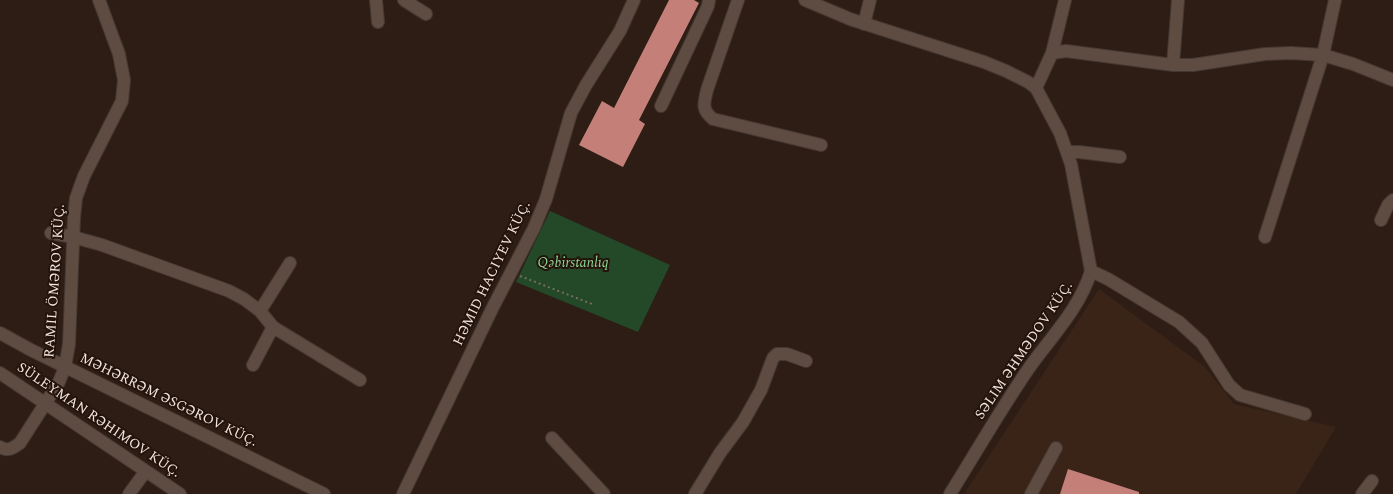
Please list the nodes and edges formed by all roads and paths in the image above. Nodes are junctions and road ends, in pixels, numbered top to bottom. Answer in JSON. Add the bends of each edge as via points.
{"nodes":[{"id":1,"x":99,"y":0,"type":"edge"},
{"id":2,"x":376,"y":0,"type":"edge"},
{"id":3,"x":404,"y":0,"type":"edge"},
{"id":4,"x":634,"y":0,"type":"edge"},
{"id":5,"x":709,"y":0,"type":"edge"},
{"id":6,"x":738,"y":0,"type":"edge"},
{"id":7,"x":805,"y":0,"type":"edge"},
{"id":8,"x":870,"y":0,"type":"edge"},
{"id":9,"x":1065,"y":0,"type":"edge"},
{"id":10,"x":1178,"y":0,"type":"edge"},
{"id":11,"x":1335,"y":0,"type":"edge"},
{"id":12,"x":426,"y":14,"type":"dead end"},
{"id":13,"x":378,"y":22,"type":"dead end"},
{"id":14,"x":864,"y":24,"type":"junction"},
{"id":15,"x":1052,"y":52,"type":"junction"},
{"id":16,"x":1323,"y":55,"type":"junction"},
{"id":17,"x":1173,"y":64,"type":"junction"},
{"id":18,"x":1393,"y":80,"type":"edge"},
{"id":19,"x":1036,"y":88,"type":"junction"},
{"id":20,"x":660,"y":106,"type":"dead end"},
{"id":21,"x":821,"y":145,"type":"dead end"},
{"id":22,"x":1067,"y":152,"type":"junction"},
{"id":23,"x":1120,"y":157,"type":"dead end"},
{"id":24,"x":1393,"y":200,"type":"edge"},
{"id":25,"x":1381,"y":220,"type":"dead end"},
{"id":26,"x":51,"y":233,"type":"dead end"},
{"id":27,"x":73,"y":237,"type":"junction"},
{"id":28,"x":1265,"y":237,"type":"dead end"},
{"id":29,"x":290,"y":263,"type":"dead end"},
{"id":30,"x":1091,"y":271,"type":"junction"},
{"id":31,"x":511,"y":273,"type":"junction"},
{"id":32,"x":592,"y":304,"type":"dead end"},
{"id":33,"x":260,"y":311,"type":"junction"},
{"id":34,"x":273,"y":327,"type":"junction"},
{"id":35,"x":0,"y":333,"type":"edge"},
{"id":36,"x":806,"y":361,"type":"dead end"},
{"id":37,"x":253,"y":365,"type":"dead end"},
{"id":38,"x":65,"y":367,"type":"junction"},
{"id":39,"x":0,"y":373,"type":"edge"},
{"id":40,"x":360,"y":380,"type":"dead end"},
{"id":41,"x":45,"y":405,"type":"junction"},
{"id":42,"x":1305,"y":414,"type":"dead end"},
{"id":43,"x":552,"y":438,"type":"dead end"},
{"id":44,"x":0,"y":447,"type":"edge"},
{"id":45,"x":1056,"y":448,"type":"dead end"},
{"id":46,"x":145,"y":472,"type":"junction"},
{"id":47,"x":1372,"y":482,"type":"dead end"},
{"id":48,"x":128,"y":494,"type":"edge"},
{"id":49,"x":180,"y":494,"type":"edge"},
{"id":50,"x":324,"y":494,"type":"edge"},
{"id":51,"x":403,"y":494,"type":"edge"},
{"id":52,"x":604,"y":494,"type":"edge"},
{"id":53,"x":695,"y":494,"type":"edge"},
{"id":54,"x":950,"y":494,"type":"edge"},
{"id":55,"x":1031,"y":494,"type":"edge"},
{"id":56,"x":1362,"y":494,"type":"edge"}],
"edges":[{"from":1,"to":27,"type":"street","name":"RAMIL ÖMƏROV KÜÇ.","via":[[119,54],[124,80],[122,101],[81,183],[76,198]]},
{"from":2,"to":13,"type":"street"},
{"from":3,"to":12,"type":"street"},
{"from":4,"to":31,"type":"street","via":[[620,31],[571,113],[546,199]]},
{"from":5,"to":20,"type":"street"},
{"from":6,"to":21,"type":"street","via":[[707,90],[704,104],[706,113],[713,119]]},
{"from":7,"to":14,"type":"street"},
{"from":8,"to":14,"type":"street"},
{"from":9,"to":15,"type":"street"},
{"from":10,"to":17,"type":"street"},
{"from":11,"to":16,"type":"street"},
{"from":14,"to":19,"type":"street","via":[[984,62]]},
{"from":15,"to":17,"type":"street","via":[[1077,52]]},
{"from":15,"to":19,"type":"street"},
{"from":16,"to":17,"type":"street","via":[[1265,54],[1193,64]]},
{"from":16,"to":18,"type":"street"},
{"from":16,"to":28,"type":"street"},
{"from":19,"to":22,"type":"street","name":"SƏLIM ƏHMƏDOV KÜÇ."},
{"from":22,"to":23,"type":"street"},
{"from":22,"to":30,"type":"street","name":"SƏLIM ƏHMƏDOV KÜÇ."},
{"from":24,"to":25,"type":"street"},
{"from":26,"to":27,"type":"street"},
{"from":27,"to":33,"type":"street","via":[[229,290]]},
{"from":27,"to":38,"type":"street","name":"RAMIL ÖMƏROV KÜÇ.","via":[[69,344]]},
{"from":29,"to":33,"type":"street"},
{"from":30,"to":42,"type":"street","via":[[1179,322],[1202,343],[1229,385],[1240,395]]},
{"from":30,"to":54,"type":"street","name":"SƏLIM ƏHMƏDOV KÜÇ.","via":[[1087,285],[1077,302],[1029,368]]},
{"from":31,"to":32,"type":"path"},
{"from":31,"to":51,"type":"street"},
{"from":33,"to":34,"type":"street"},
{"from":34,"to":37,"type":"street"},
{"from":34,"to":40,"type":"street"},
{"from":35,"to":38,"type":"street","name":"MƏHƏRRƏM ƏSGƏROV KÜÇ."},
{"from":36,"to":53,"type":"street","via":[[787,354],[777,354],[743,422]]},
{"from":38,"to":41,"type":"street","name":"RAMIL ÖMƏROV KÜÇ."},
{"from":38,"to":50,"type":"street","name":"MƏHƏRRƏM ƏSGƏROV KÜÇ."},
{"from":39,"to":41,"type":"street","name":"SÜLEYMAN RƏHIMOV KÜÇ."},
{"from":41,"to":44,"type":"street","name":"RAMIL ÖMƏROV KÜÇ.","via":[[20,443],[11,449]]},
{"from":41,"to":46,"type":"street","name":"SÜLEYMAN RƏHIMOV KÜÇ."},
{"from":43,"to":52,"type":"street"},
{"from":45,"to":55,"type":"street"},
{"from":46,"to":48,"type":"street"},
{"from":46,"to":49,"type":"street","name":"SÜLEYMAN RƏHIMOV KÜÇ."},
{"from":47,"to":56,"type":"street"}]}
